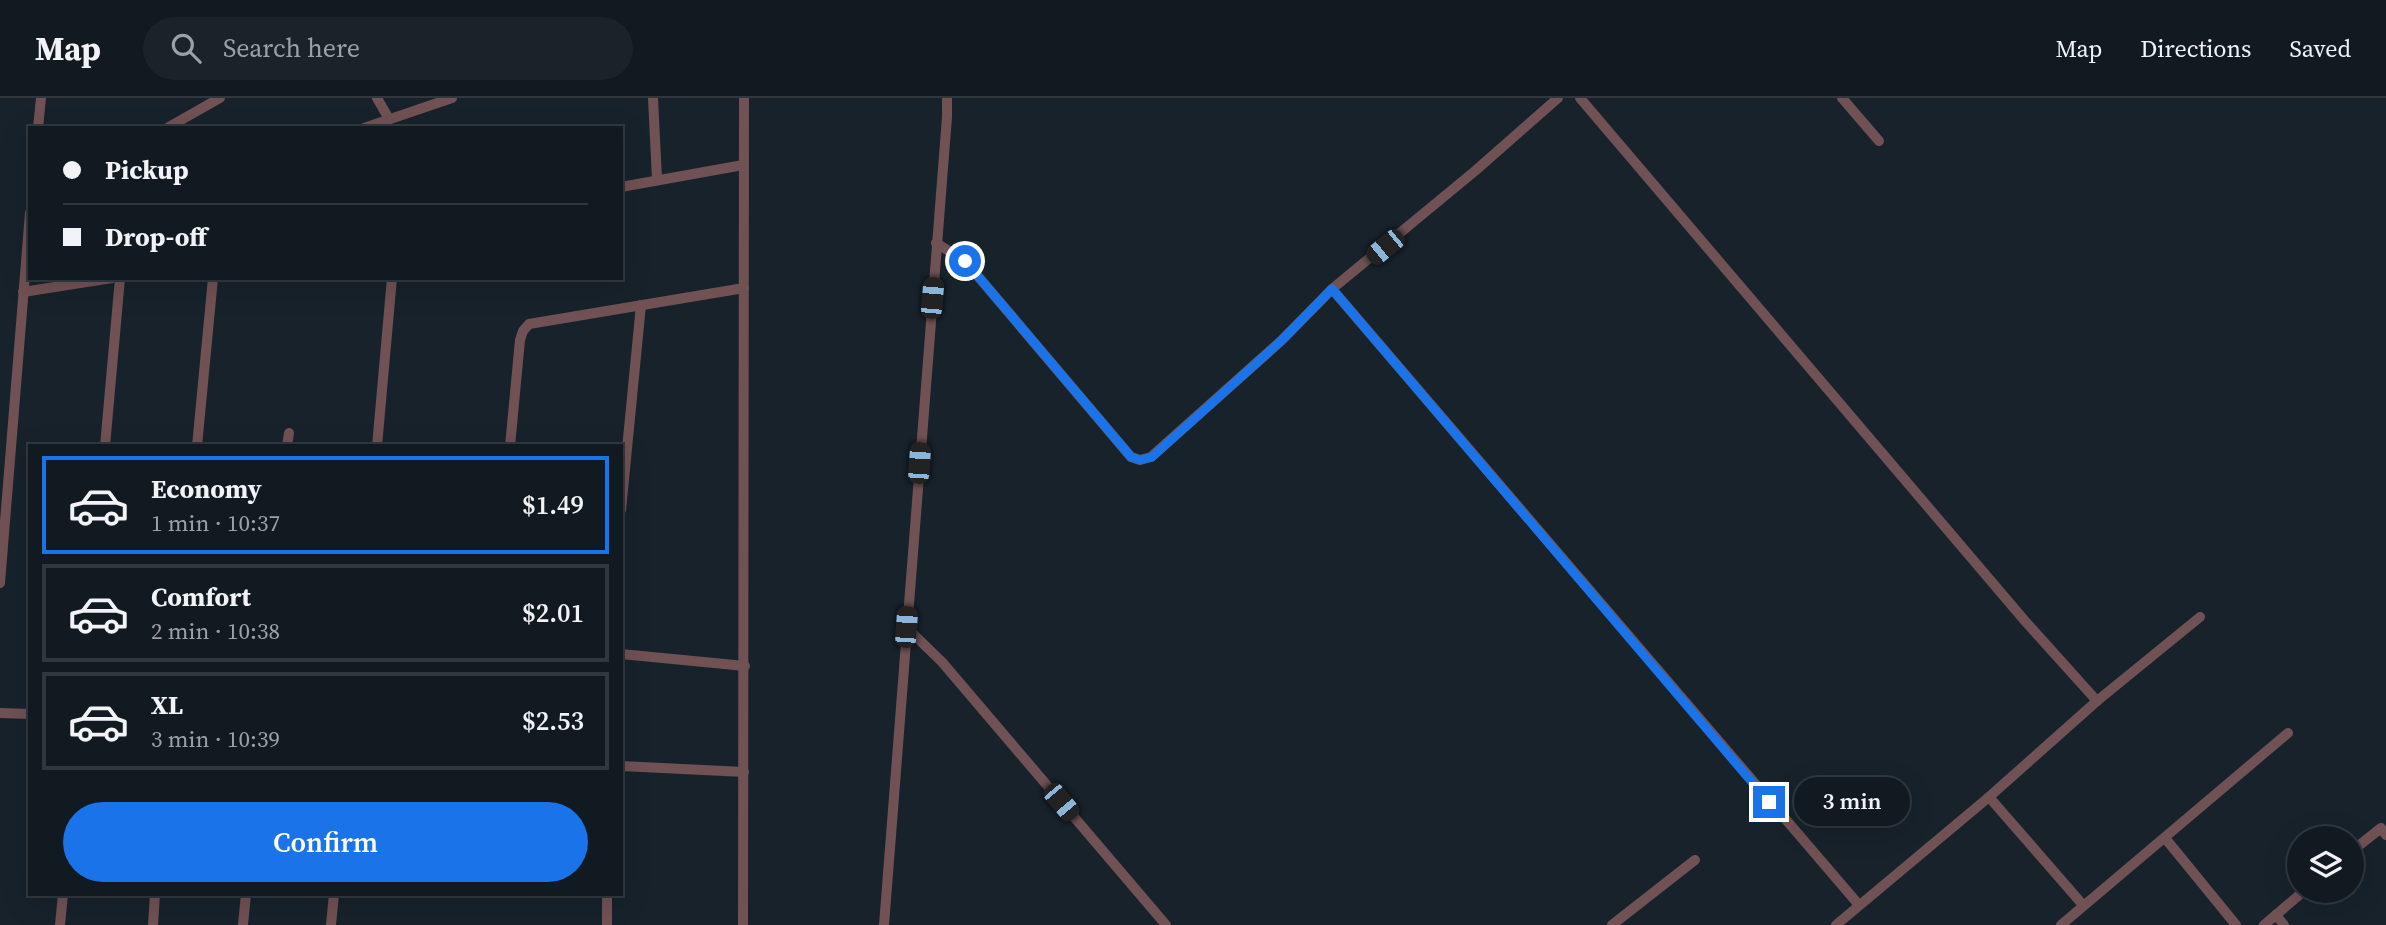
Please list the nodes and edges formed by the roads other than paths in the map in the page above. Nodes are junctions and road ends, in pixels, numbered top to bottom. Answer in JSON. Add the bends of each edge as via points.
{"nodes":[{"id":1,"x":41,"y":98,"type":"edge"},
{"id":2,"x":220,"y":98,"type":"edge"},
{"id":3,"x":377,"y":98,"type":"edge"},
{"id":4,"x":452,"y":98,"type":"edge"},
{"id":5,"x":653,"y":98,"type":"edge"},
{"id":6,"x":744,"y":98,"type":"edge"},
{"id":7,"x":947,"y":98,"type":"edge"},
{"id":8,"x":1558,"y":98,"type":"edge"},
{"id":9,"x":1580,"y":98,"type":"edge"},
{"id":10,"x":1842,"y":98,"type":"edge"},
{"id":11,"x":388,"y":119,"type":"junction"},
{"id":12,"x":38,"y":126,"type":"edge"},
{"id":13,"x":171,"y":126,"type":"edge"},
{"id":14,"x":369,"y":126,"type":"edge"},
{"id":15,"x":1878,"y":141,"type":"dead end"},
{"id":16,"x":743,"y":165,"type":"junction"},
{"id":17,"x":657,"y":179,"type":"junction"},
{"id":18,"x":623,"y":187,"type":"edge"},
{"id":19,"x":28,"y":236,"type":"edge"},
{"id":20,"x":936,"y":243,"type":"junction"},
{"id":21,"x":99,"y":280,"type":"edge"},
{"id":22,"x":120,"y":280,"type":"edge"},
{"id":23,"x":212,"y":280,"type":"edge"},
{"id":24,"x":392,"y":280,"type":"edge"},
{"id":25,"x":744,"y":288,"type":"junction"},
{"id":26,"x":1332,"y":289,"type":"junction"},
{"id":27,"x":23,"y":292,"type":"junction"},
{"id":28,"x":642,"y":305,"type":"junction"},
{"id":29,"x":289,"y":433,"type":"dead end"},
{"id":30,"x":105,"y":444,"type":"edge"},
{"id":31,"x":197,"y":444,"type":"edge"},
{"id":32,"x":287,"y":444,"type":"edge"},
{"id":33,"x":377,"y":444,"type":"edge"},
{"id":34,"x":510,"y":444,"type":"edge"},
{"id":35,"x":623,"y":490,"type":"edge"},
{"id":36,"x":0,"y":583,"type":"edge"},
{"id":37,"x":2200,"y":617,"type":"dead end"},
{"id":38,"x":906,"y":627,"type":"junction"},
{"id":39,"x":623,"y":654,"type":"edge"},
{"id":40,"x":745,"y":666,"type":"junction"},
{"id":41,"x":2097,"y":701,"type":"junction"},
{"id":42,"x":0,"y":713,"type":"edge"},
{"id":43,"x":28,"y":714,"type":"edge"},
{"id":44,"x":2288,"y":733,"type":"dead end"},
{"id":45,"x":623,"y":766,"type":"edge"},
{"id":46,"x":744,"y":772,"type":"junction"},
{"id":47,"x":1989,"y":797,"type":"junction"},
{"id":48,"x":2386,"y":835,"type":"edge"},
{"id":49,"x":2165,"y":838,"type":"junction"},
{"id":50,"x":2364,"y":841,"type":"edge"},
{"id":51,"x":1695,"y":860,"type":"dead end"},
{"id":52,"x":63,"y":896,"type":"edge"},
{"id":53,"x":155,"y":896,"type":"edge"},
{"id":54,"x":246,"y":896,"type":"edge"},
{"id":55,"x":334,"y":896,"type":"edge"},
{"id":56,"x":607,"y":896,"type":"edge"},
{"id":57,"x":2290,"y":903,"type":"edge"},
{"id":58,"x":1858,"y":905,"type":"junction"},
{"id":59,"x":2083,"y":905,"type":"junction"},
{"id":60,"x":2276,"y":915,"type":"junction"},
{"id":61,"x":60,"y":925,"type":"edge"},
{"id":62,"x":153,"y":925,"type":"edge"},
{"id":63,"x":243,"y":925,"type":"edge"},
{"id":64,"x":331,"y":925,"type":"edge"},
{"id":65,"x":607,"y":925,"type":"edge"},
{"id":66,"x":743,"y":925,"type":"edge"},
{"id":67,"x":884,"y":925,"type":"edge"},
{"id":68,"x":1166,"y":925,"type":"edge"},
{"id":69,"x":1612,"y":925,"type":"edge"},
{"id":70,"x":1836,"y":925,"type":"edge"},
{"id":71,"x":2061,"y":925,"type":"edge"},
{"id":72,"x":2236,"y":925,"type":"edge"},
{"id":73,"x":2264,"y":925,"type":"edge"},
{"id":74,"x":2284,"y":925,"type":"edge"}],
"edges":[{"from":1,"to":12,"type":"street"},
{"from":2,"to":13,"type":"street"},
{"from":3,"to":11,"type":"street"},
{"from":4,"to":11,"type":"street"},
{"from":5,"to":17,"type":"street"},
{"from":6,"to":16,"type":"street"},
{"from":7,"to":20,"type":"street"},
{"from":8,"to":26,"type":"street"},
{"from":9,"to":41,"type":"street"},
{"from":10,"to":15,"type":"street"},
{"from":11,"to":14,"type":"street"},
{"from":16,"to":17,"type":"street"},
{"from":16,"to":25,"type":"street"},
{"from":17,"to":18,"type":"street"},
{"from":19,"to":27,"type":"street"},
{"from":20,"to":26,"type":"street","via":[[965,261],[1131,457],[1140,460],[1152,457]]},
{"from":20,"to":38,"type":"street"},
{"from":21,"to":27,"type":"street"},
{"from":22,"to":30,"type":"street"},
{"from":23,"to":31,"type":"street"},
{"from":24,"to":33,"type":"street"},
{"from":25,"to":28,"type":"street"},
{"from":25,"to":40,"type":"street"},
{"from":26,"to":58,"type":"street"},
{"from":27,"to":36,"type":"street"},
{"from":28,"to":34,"type":"street","via":[[529,324],[520,340]]},
{"from":28,"to":35,"type":"street"},
{"from":29,"to":32,"type":"street"},
{"from":37,"to":41,"type":"street"},
{"from":38,"to":67,"type":"street"},
{"from":38,"to":68,"type":"street","via":[[942,662]]},
{"from":39,"to":40,"type":"street"},
{"from":40,"to":46,"type":"street"},
{"from":41,"to":47,"type":"street"},
{"from":42,"to":43,"type":"street"},
{"from":44,"to":49,"type":"street"},
{"from":45,"to":46,"type":"street"},
{"from":46,"to":66,"type":"street"},
{"from":47,"to":58,"type":"street"},
{"from":47,"to":59,"type":"street"},
{"from":48,"to":50,"type":"street","via":[[2381,828]]},
{"from":49,"to":59,"type":"street"},
{"from":49,"to":72,"type":"street"},
{"from":51,"to":69,"type":"street"},
{"from":52,"to":61,"type":"street"},
{"from":53,"to":62,"type":"street"},
{"from":54,"to":63,"type":"street"},
{"from":55,"to":64,"type":"street"},
{"from":56,"to":65,"type":"street"},
{"from":57,"to":60,"type":"street"},
{"from":58,"to":70,"type":"street"},
{"from":59,"to":71,"type":"street"},
{"from":60,"to":73,"type":"street"},
{"from":60,"to":74,"type":"street"}]}
